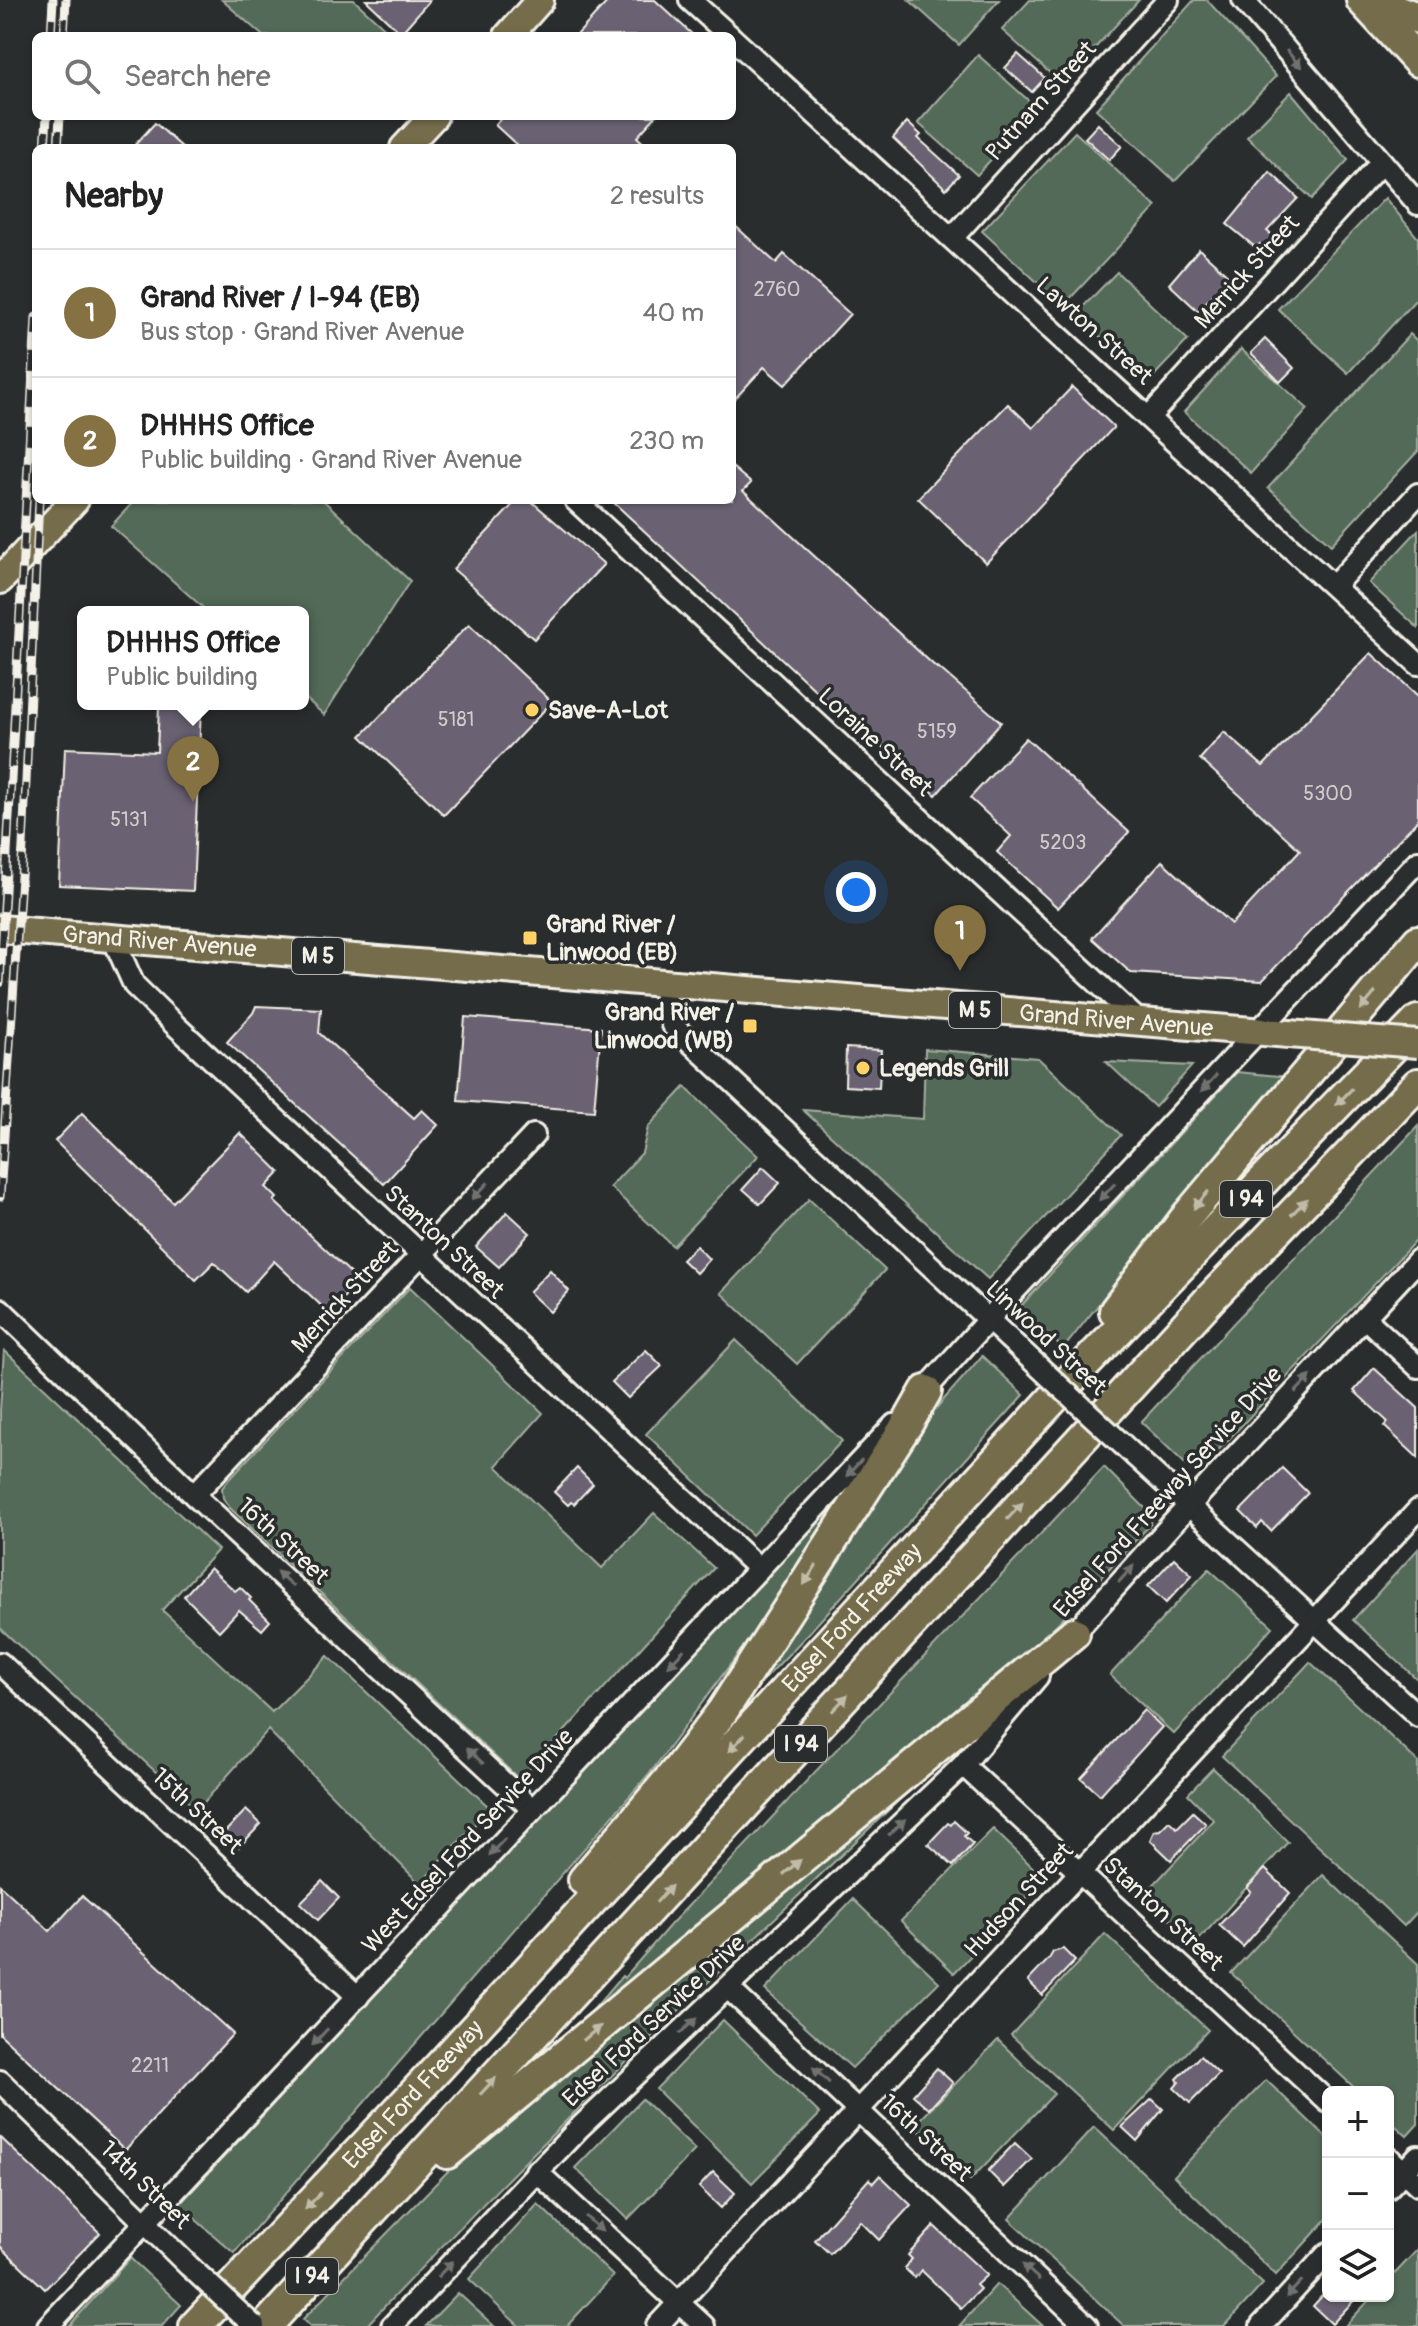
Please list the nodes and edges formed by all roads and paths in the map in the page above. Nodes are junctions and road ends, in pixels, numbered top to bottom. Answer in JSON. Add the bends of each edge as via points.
{"nodes":[{"id":1,"x":540,"y":0,"type":"edge"},
{"id":2,"x":690,"y":0,"type":"edge"},
{"id":3,"x":1168,"y":0,"type":"edge"},
{"id":4,"x":1243,"y":0,"type":"edge"},
{"id":5,"x":1362,"y":0,"type":"edge"},
{"id":6,"x":1368,"y":0,"type":"edge"},
{"id":7,"x":1418,"y":18,"type":"edge"},
{"id":8,"x":512,"y":32,"type":"edge"},
{"id":9,"x":725,"y":32,"type":"edge"},
{"id":10,"x":736,"y":42,"type":"edge"},
{"id":11,"x":1410,"y":54,"type":"edge"},
{"id":12,"x":1418,"y":73,"type":"edge"},
{"id":13,"x":430,"y":120,"type":"edge"},
{"id":14,"x":408,"y":144,"type":"edge"},
{"id":15,"x":1382,"y":162,"type":"junction"},
{"id":16,"x":1418,"y":204,"type":"edge"},
{"id":17,"x":953,"y":237,"type":"junction"},
{"id":18,"x":1149,"y":417,"type":"junction"},
{"id":19,"x":1418,"y":494,"type":"edge"},
{"id":20,"x":71,"y":504,"type":"edge"},
{"id":21,"x":579,"y":504,"type":"edge"},
{"id":22,"x":0,"y":580,"type":"edge"},
{"id":23,"x":1334,"y":586,"type":"junction"},
{"id":24,"x":1418,"y":664,"type":"edge"},
{"id":25,"x":1418,"y":861,"type":"edge"},
{"id":26,"x":0,"y":929,"type":"edge"},
{"id":27,"x":113,"y":938,"type":"junction"},
{"id":28,"x":1418,"y":941,"type":"edge"},
{"id":29,"x":662,"y":983,"type":"junction"},
{"id":30,"x":1139,"y":1021,"type":"junction"},
{"id":31,"x":1418,"y":1021,"type":"edge"},
{"id":32,"x":1258,"y":1032,"type":"junction"},
{"id":33,"x":1418,"y":1044,"type":"edge"},
{"id":34,"x":1418,"y":1084,"type":"edge"},
{"id":35,"x":534,"y":1135,"type":"dead end"},
{"id":36,"x":420,"y":1254,"type":"junction"},
{"id":37,"x":1418,"y":1260,"type":"edge"},
{"id":38,"x":0,"y":1309,"type":"edge"},
{"id":39,"x":1365,"y":1318,"type":"junction"},
{"id":40,"x":989,"y":1320,"type":"junction"},
{"id":41,"x":1418,"y":1367,"type":"edge"},
{"id":42,"x":1074,"y":1376,"type":"junction"},
{"id":43,"x":926,"y":1391,"type":"junction"},
{"id":44,"x":194,"y":1495,"type":"junction"},
{"id":45,"x":1190,"y":1505,"type":"junction"},
{"id":46,"x":1418,"y":1510,"type":"edge"},
{"id":47,"x":759,"y":1569,"type":"junction"},
{"id":48,"x":1315,"y":1620,"type":"junction"},
{"id":49,"x":1074,"y":1633,"type":"junction"},
{"id":50,"x":0,"y":1663,"type":"edge"},
{"id":51,"x":1418,"y":1716,"type":"edge"},
{"id":52,"x":963,"y":1765,"type":"junction"},
{"id":53,"x":532,"y":1809,"type":"junction"},
{"id":54,"x":1080,"y":1872,"type":"junction"},
{"id":55,"x":728,"y":1988,"type":"junction"},
{"id":56,"x":358,"y":1997,"type":"junction"},
{"id":57,"x":438,"y":2068,"type":"junction"},
{"id":58,"x":0,"y":2081,"type":"edge"},
{"id":59,"x":1322,"y":2096,"type":"edge"},
{"id":60,"x":858,"y":2110,"type":"junction"},
{"id":61,"x":1418,"y":2156,"type":"edge"},
{"id":62,"x":536,"y":2171,"type":"junction"},
{"id":63,"x":1403,"y":2171,"type":"edge"},
{"id":64,"x":145,"y":2221,"type":"junction"},
{"id":65,"x":359,"y":2226,"type":"junction"},
{"id":66,"x":1322,"y":2260,"type":"edge"},
{"id":67,"x":679,"y":2302,"type":"junction"},
{"id":68,"x":48,"y":2326,"type":"edge"},
{"id":69,"x":195,"y":2326,"type":"edge"},
{"id":70,"x":254,"y":2326,"type":"edge"},
{"id":71,"x":266,"y":2326,"type":"edge"},
{"id":72,"x":392,"y":2326,"type":"edge"},
{"id":73,"x":657,"y":2326,"type":"edge"},
{"id":74,"x":704,"y":2326,"type":"edge"},
{"id":75,"x":1087,"y":2326,"type":"edge"},
{"id":76,"x":1261,"y":2326,"type":"edge"}],
"edges":[{"from":1,"to":8,"type":"main road"},
{"from":2,"to":9,"type":"street","name":"Lawton Street"},
{"from":3,"to":17,"type":"street","name":"Putnam Street"},
{"from":4,"to":15,"type":"street","one_way":true},
{"from":5,"to":11,"type":"highway"},
{"from":6,"to":7,"type":"highway"},
{"from":10,"to":17,"type":"street","name":"Lawton Street"},
{"from":11,"to":12,"type":"highway"},
{"from":13,"to":14,"type":"main road"},
{"from":15,"to":16,"type":"street"},
{"from":15,"to":18,"type":"street","name":"Merrick Street"},
{"from":17,"to":18,"type":"street","name":"Lawton Street"},
{"from":18,"to":23,"type":"street","name":"Lawton Street"},
{"from":19,"to":23,"type":"street"},
{"from":20,"to":22,"type":"main road"},
{"from":21,"to":30,"type":"street","name":"Loraine Street"},
{"from":23,"to":24,"type":"street","name":"Lawton Street"},
{"from":25,"to":32,"type":"street"},
{"from":26,"to":27,"type":"main road","name":"Grand River Avenue","number":"M 5"},
{"from":27,"to":29,"type":"main road","name":"Grand River Avenue","number":"M 5"},
{"from":27,"to":36,"type":"street","name":"Stanton Street","via":[[134,985]]},
{"from":28,"to":42,"type":"highway","one_way":true,"via":[[1188,1215],[1122,1300]]},
{"from":29,"to":30,"type":"main road","name":"Grand River Avenue","number":"M 5"},
{"from":29,"to":40,"type":"street","name":"Linwood Street","via":[[672,1025]]},
{"from":30,"to":32,"type":"main road","name":"Grand River Avenue","number":"M 5"},
{"from":31,"to":42,"type":"highway","name":"Edsel Ford Freeway","number":"I 94","one_way":true},
{"from":32,"to":33,"type":"main road","name":"Grand River Avenue","number":"M 5","bridge":true},
{"from":32,"to":40,"type":"street","one_way":true},
{"from":65,"to":34,"type":"highway","name":"Edsel Ford Freeway","number":"I 94","one_way":true,"via":[[1210,1299]]},
{"from":35,"to":36,"type":"street","name":"Merrick Street","one_way":true},
{"from":36,"to":44,"type":"street","name":"Merrick Street"},
{"from":36,"to":47,"type":"street","name":"Stanton Street"},
{"from":37,"to":39,"type":"street","name":"Edsel Ford Freeway Service Drive"},
{"from":38,"to":44,"type":"street","name":"16th Street"},
{"from":39,"to":41,"type":"street"},
{"from":45,"to":39,"type":"street","name":"Edsel Ford Freeway Service Drive","one_way":true},
{"from":40,"to":43,"type":"street"},
{"from":40,"to":45,"type":"street","name":"Linwood Street","bridge":true},
{"from":42,"to":57,"type":"highway","name":"Edsel Ford Freeway","number":"I 94","one_way":true},
{"from":43,"to":47,"type":"street","name":"West Edsel Ford Service Drive","one_way":true},
{"from":43,"to":57,"type":"highway","one_way":true,"via":[[722,1712],[600,1862],[482,1989]]},
{"from":53,"to":44,"type":"street","name":"16th Street","one_way":true},
{"from":45,"to":48,"type":"street","name":"Linwood Street"},
{"from":49,"to":45,"type":"street","name":"Edsel Ford Freeway Service Drive","one_way":true},
{"from":46,"to":48,"type":"street","name":"Hudson Street"},
{"from":47,"to":53,"type":"street","name":"West Edsel Ford Service Drive","one_way":true},
{"from":48,"to":51,"type":"street","name":"Linwood Street"},
{"from":48,"to":54,"type":"street","name":"Hudson Street"},
{"from":49,"to":52,"type":"street","name":"Edsel Ford Freeway Service Drive"},
{"from":65,"to":49,"type":"highway","one_way":true},
{"from":50,"to":56,"type":"street","name":"15th Street"},
{"from":52,"to":54,"type":"street","name":"Stanton Street"},
{"from":55,"to":52,"type":"street","name":"Edsel Ford Service Drive","one_way":true},
{"from":53,"to":56,"type":"street","name":"West Edsel Ford Service Drive","one_way":true},
{"from":54,"to":59,"type":"street","name":"Stanton Street"},
{"from":54,"to":60,"type":"street","name":"Hudson Street"},
{"from":60,"to":55,"type":"street","name":"16th Street","one_way":true},
{"from":62,"to":55,"type":"street","name":"Edsel Ford Service Drive","one_way":true},
{"from":56,"to":64,"type":"street","name":"West Edsel Ford Service Drive","one_way":true},
{"from":57,"to":69,"type":"highway","name":"Edsel Ford Freeway","number":"I 94","one_way":true},
{"from":58,"to":64,"type":"street","name":"14th Street"},
{"from":60,"to":67,"type":"street","name":"Hudson Street"},
{"from":75,"to":60,"type":"street","name":"16th Street","one_way":true},
{"from":61,"to":63,"type":"street"},
{"from":62,"to":67,"type":"street","one_way":true},
{"from":72,"to":62,"type":"street","name":"Edsel Ford Service Drive","one_way":true},
{"from":64,"to":68,"type":"street","name":"West Edsel Ford Service Drive"},
{"from":64,"to":70,"type":"street","name":"14th Street","bridge":true},
{"from":65,"to":71,"type":"highway","name":"Edsel Ford Freeway","number":"I 94"},
{"from":66,"to":76,"type":"street","one_way":true},
{"from":67,"to":73,"type":"street","name":"Hudson Street"},
{"from":67,"to":74,"type":"street"}]}
